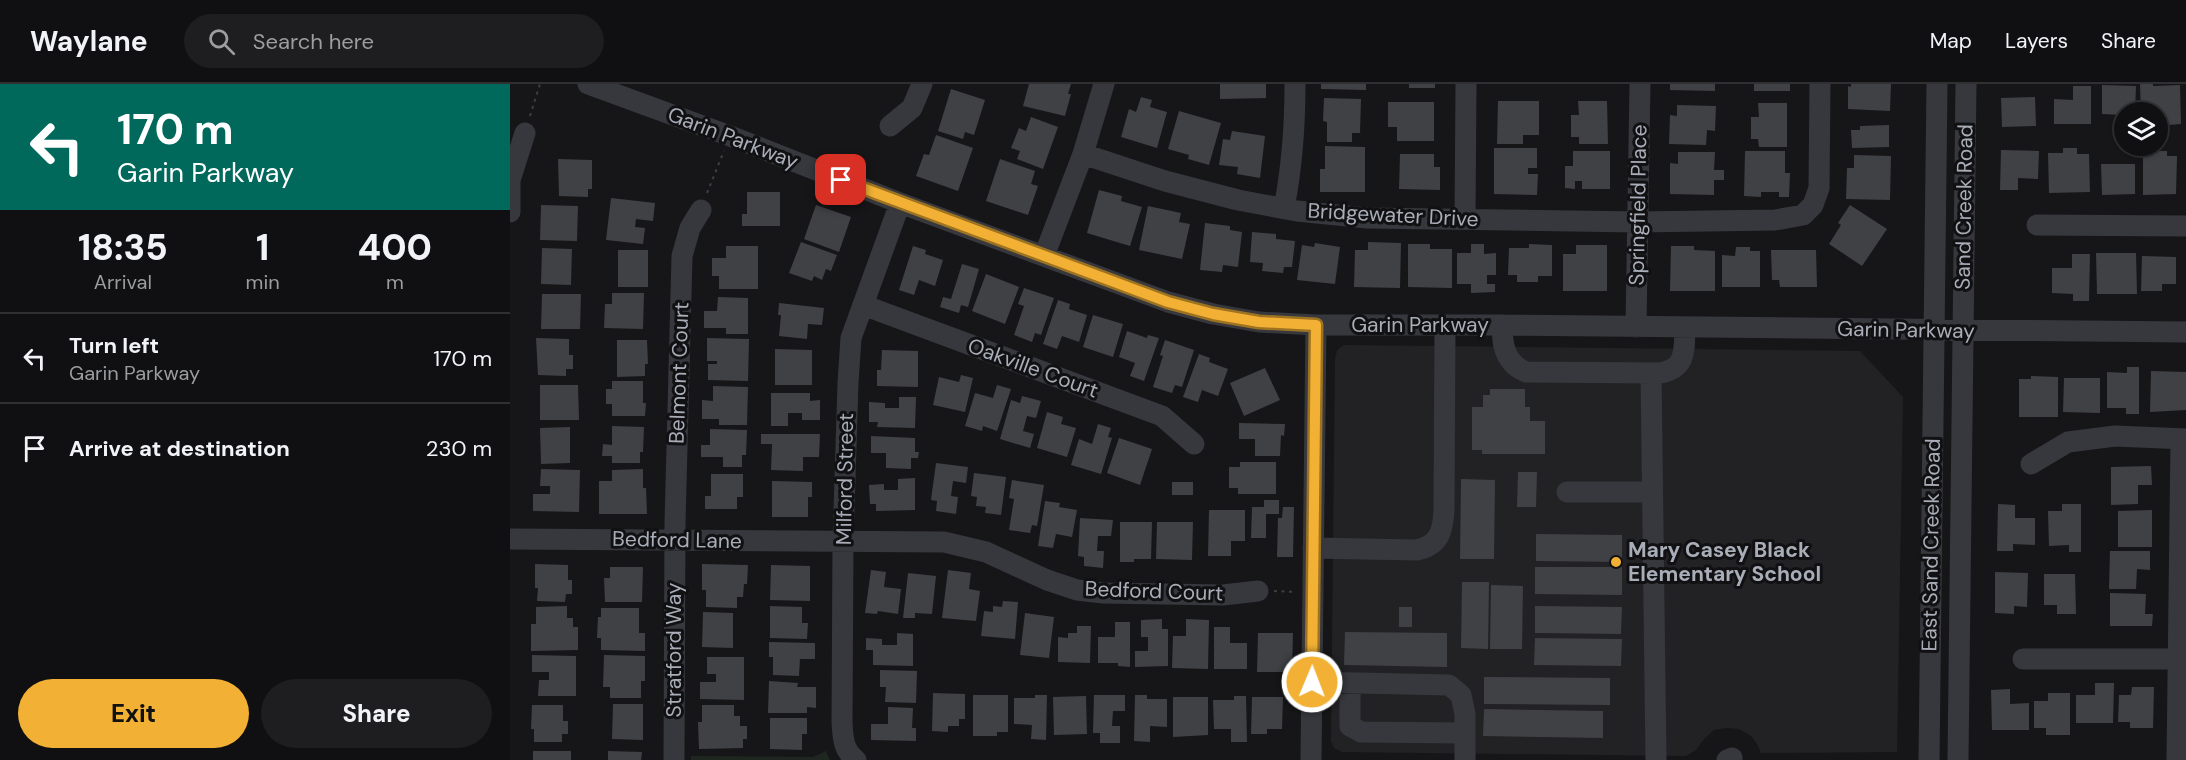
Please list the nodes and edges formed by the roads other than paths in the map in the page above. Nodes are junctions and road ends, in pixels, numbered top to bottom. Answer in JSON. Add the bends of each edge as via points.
{"nodes":[{"id":1,"x":588,"y":84,"type":"edge"},
{"id":2,"x":922,"y":84,"type":"edge"},
{"id":3,"x":1104,"y":84,"type":"edge"},
{"id":4,"x":1295,"y":84,"type":"edge"},
{"id":5,"x":1466,"y":84,"type":"edge"},
{"id":6,"x":1640,"y":84,"type":"edge"},
{"id":7,"x":1820,"y":84,"type":"edge"},
{"id":8,"x":1937,"y":84,"type":"edge"},
{"id":9,"x":1966,"y":84,"type":"edge"},
{"id":10,"x":890,"y":126,"type":"dead end"},
{"id":11,"x":525,"y":133,"type":"road end"},
{"id":12,"x":1083,"y":154,"type":"junction"},
{"id":13,"x":900,"y":203,"type":"junction"},
{"id":14,"x":1284,"y":208,"type":"junction"},
{"id":15,"x":700,"y":210,"type":"road end"},
{"id":16,"x":510,"y":212,"type":"edge"},
{"id":17,"x":1465,"y":219,"type":"junction"},
{"id":18,"x":1638,"y":222,"type":"junction"},
{"id":19,"x":2037,"y":225,"type":"dead end"},
{"id":20,"x":2186,"y":226,"type":"edge"},
{"id":21,"x":1044,"y":256,"type":"junction"},
{"id":22,"x":863,"y":306,"type":"junction"},
{"id":23,"x":1316,"y":325,"type":"junction"},
{"id":24,"x":1503,"y":325,"type":"junction"},
{"id":25,"x":1445,"y":327,"type":"junction"},
{"id":26,"x":1636,"y":327,"type":"junction"},
{"id":27,"x":1685,"y":327,"type":"junction"},
{"id":28,"x":1933,"y":330,"type":"junction"},
{"id":29,"x":1963,"y":331,"type":"junction"},
{"id":30,"x":2186,"y":333,"type":"edge"},
{"id":31,"x":1651,"y":373,"type":"junction"},
{"id":32,"x":2183,"y":439,"type":"edge"},
{"id":33,"x":1194,"y":444,"type":"dead end"},
{"id":34,"x":2031,"y":464,"type":"dead end"},
{"id":35,"x":1567,"y":492,"type":"dead end"},
{"id":36,"x":1651,"y":492,"type":"junction"},
{"id":37,"x":510,"y":539,"type":"edge"},
{"id":38,"x":675,"y":540,"type":"junction"},
{"id":39,"x":843,"y":542,"type":"junction"},
{"id":40,"x":1313,"y":548,"type":"junction"},
{"id":41,"x":1258,"y":591,"type":"road end"},
{"id":42,"x":2023,"y":659,"type":"dead end"},
{"id":43,"x":2178,"y":659,"type":"junction"},
{"id":44,"x":1312,"y":682,"type":"junction"},
{"id":45,"x":1350,"y":682,"type":"junction"},
{"id":46,"x":1465,"y":733,"type":"junction"},
{"id":47,"x":674,"y":760,"type":"edge"},
{"id":48,"x":856,"y":760,"type":"edge"},
{"id":49,"x":1311,"y":760,"type":"edge"},
{"id":50,"x":1465,"y":760,"type":"edge"},
{"id":51,"x":1656,"y":760,"type":"edge"},
{"id":52,"x":1929,"y":760,"type":"edge"},
{"id":53,"x":1958,"y":760,"type":"edge"},
{"id":54,"x":2177,"y":760,"type":"edge"}],
"edges":[{"from":1,"to":13,"type":"street","name":"Garin Parkway"},
{"from":2,"to":10,"type":"street","via":[[912,108]]},
{"from":3,"to":12,"type":"street"},
{"from":4,"to":14,"type":"street","via":[[1295,128]]},
{"from":5,"to":17,"type":"street"},
{"from":6,"to":18,"type":"street","name":"Springfield Place"},
{"from":7,"to":18,"type":"street","name":"Bridgewater Drive","via":[[1819,188],[1813,205],[1803,215],[1775,220]]},
{"from":8,"to":28,"type":"street","name":"Sand Creek Road"},
{"from":9,"to":29,"type":"street","name":"Sand Creek Road"},
{"from":11,"to":16,"type":"street","via":[[510,180]]},
{"from":12,"to":14,"type":"street","name":"Bridgewater Drive","via":[[1165,181]]},
{"from":12,"to":21,"type":"street"},
{"from":13,"to":21,"type":"street","name":"Garin Parkway"},
{"from":13,"to":22,"type":"street","name":"Milford Street"},
{"from":14,"to":17,"type":"street","name":"Bridgewater Drive","via":[[1367,218]]},
{"from":15,"to":38,"type":"street","name":"Belmont Court","via":[[682,256]]},
{"from":17,"to":18,"type":"street","name":"Bridgewater Drive"},
{"from":18,"to":26,"type":"street","name":"Springfield Place"},
{"from":19,"to":20,"type":"street"},
{"from":21,"to":23,"type":"street","name":"Garin Parkway","via":[[1168,302],[1213,314],[1259,322]]},
{"from":22,"to":33,"type":"street","name":"Oakville Court","via":[[1162,416]]},
{"from":22,"to":39,"type":"street","name":"Milford Street","via":[[851,338]]},
{"from":23,"to":25,"type":"street","name":"Garin Parkway"},
{"from":23,"to":40,"type":"street"},
{"from":24,"to":25,"type":"street","name":"Garin Parkway"},
{"from":24,"to":26,"type":"street","name":"Garin Parkway"},
{"from":24,"to":31,"type":"street","via":[[1503,348],[1526,372]]},
{"from":25,"to":40,"type":"street","via":[[1444,510],[1440,537],[1418,550]]},
{"from":26,"to":27,"type":"street","name":"Garin Parkway"},
{"from":27,"to":28,"type":"street","name":"Garin Parkway"},
{"from":27,"to":31,"type":"street","via":[[1680,363],[1672,370]]},
{"from":28,"to":29,"type":"street","name":"Garin Parkway"},
{"from":28,"to":52,"type":"street","name":"East Sand Creek Road"},
{"from":29,"to":30,"type":"street","name":"Garin Parkway"},
{"from":29,"to":53,"type":"street","name":"East Sand Creek Road"},
{"from":31,"to":36,"type":"street"},
{"from":32,"to":34,"type":"street","via":[[2115,436],[2068,442]]},
{"from":32,"to":43,"type":"street"},
{"from":35,"to":36,"type":"street"},
{"from":36,"to":51,"type":"street"},
{"from":37,"to":38,"type":"street","name":"Bedford Lane"},
{"from":38,"to":39,"type":"street","name":"Bedford Lane"},
{"from":38,"to":47,"type":"street","name":"Stratford Way"},
{"from":39,"to":41,"type":"street","name":"Bedford Court","via":[[944,542],[986,552],[1077,590],[1223,595]]},
{"from":39,"to":48,"type":"street","name":"Milford Street","via":[[843,742]]},
{"from":40,"to":44,"type":"street"},
{"from":42,"to":43,"type":"street"},
{"from":43,"to":54,"type":"street"},
{"from":44,"to":45,"type":"street"},
{"from":44,"to":49,"type":"street"},
{"from":45,"to":46,"type":"street","via":[[1449,685],[1461,695]]},
{"from":45,"to":46,"type":"street","via":[[1350,726],[1361,732]]},
{"from":46,"to":50,"type":"street"}]}
